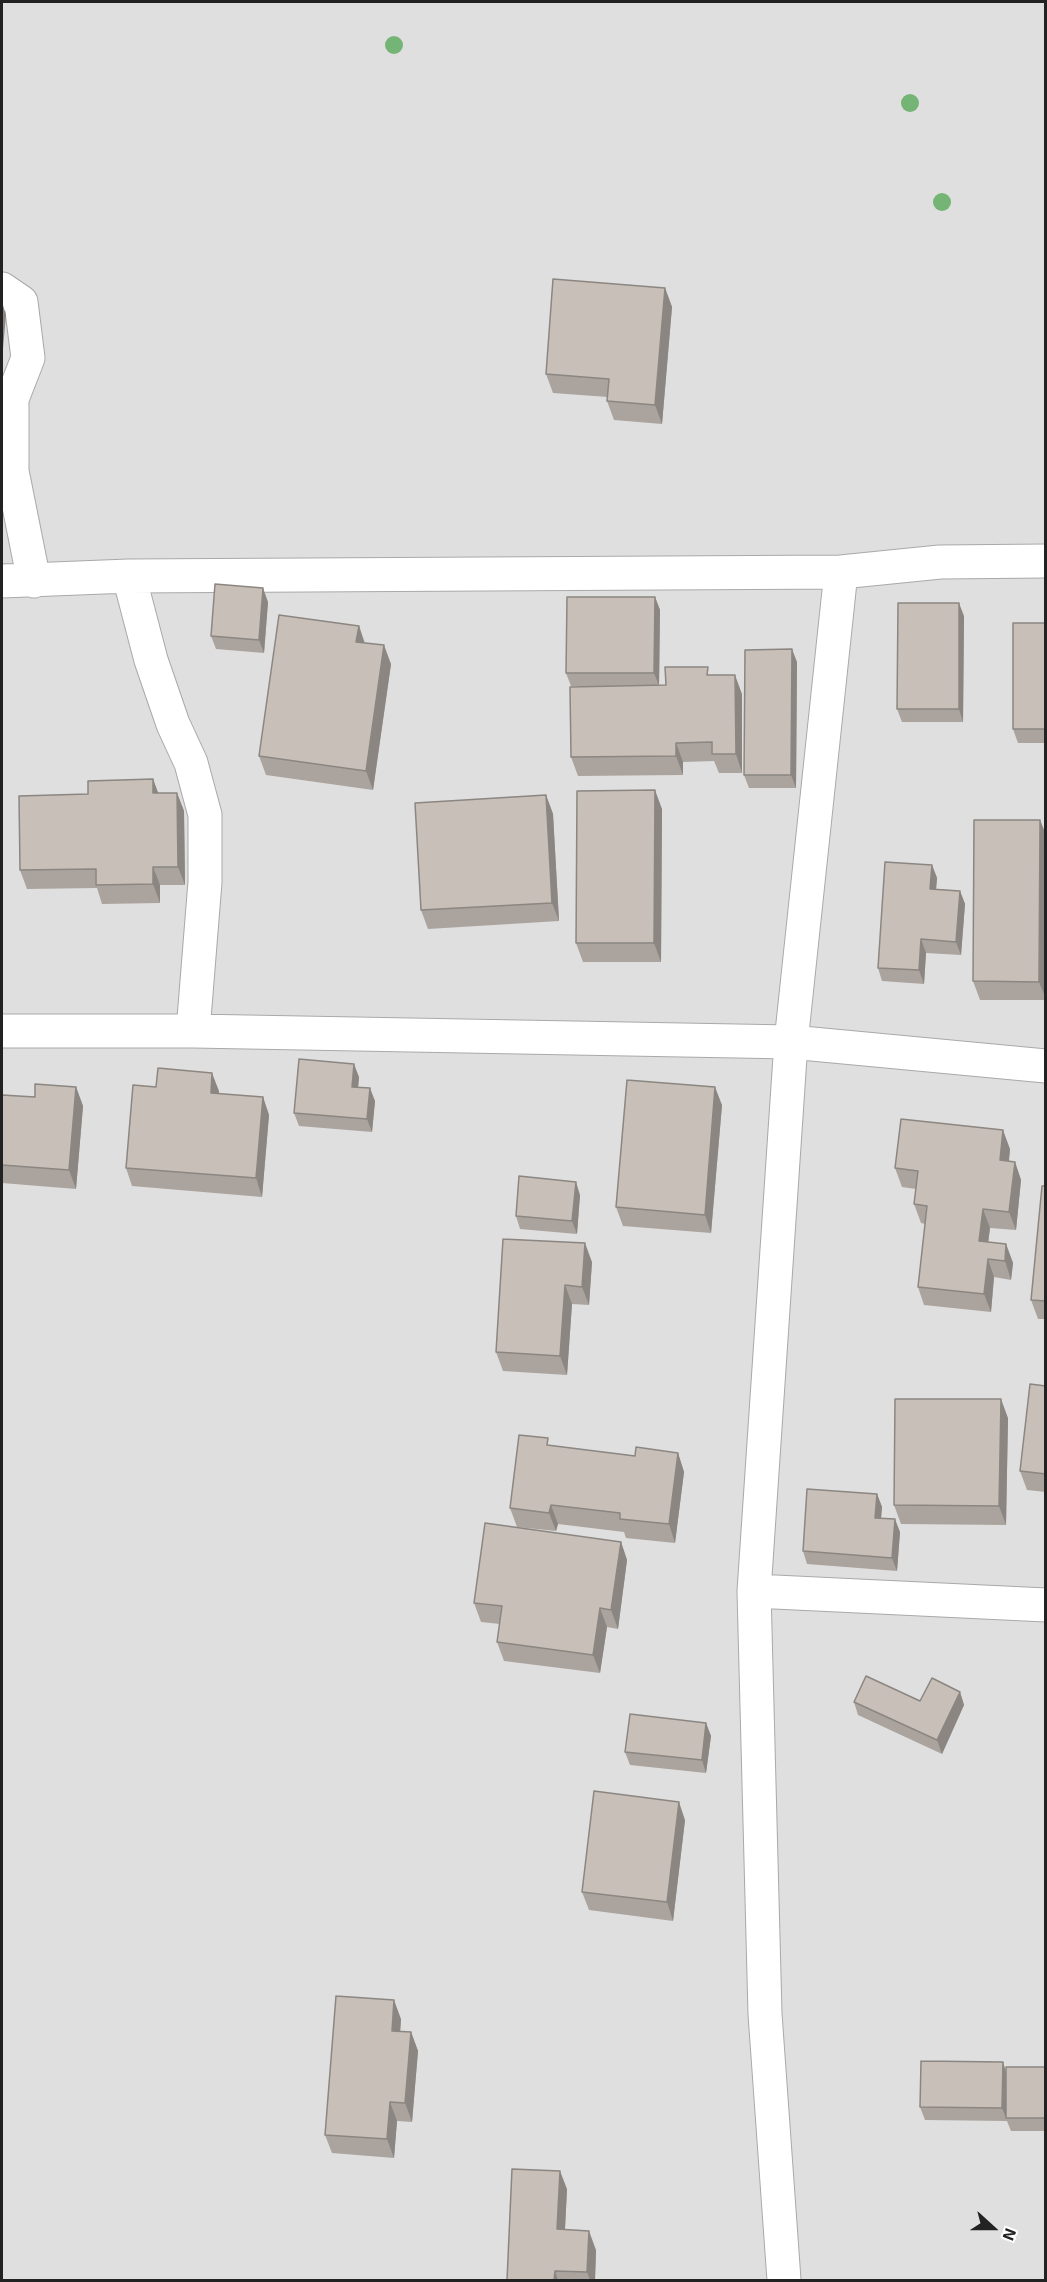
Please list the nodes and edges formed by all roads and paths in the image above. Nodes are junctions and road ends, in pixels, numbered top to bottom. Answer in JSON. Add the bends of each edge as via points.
{"nodes":[{"id":1,"x":2,"y":289,"type":"edge"},
{"id":2,"x":1046,"y":561,"type":"edge"},
{"id":3,"x":841,"y":572,"type":"junction"},
{"id":4,"x":129,"y":576,"type":"junction"},
{"id":5,"x":2,"y":581,"type":"edge"},
{"id":6,"x":34,"y":581,"type":"junction"},
{"id":7,"x":2,"y":1031,"type":"edge"},
{"id":8,"x":193,"y":1031,"type":"junction"},
{"id":9,"x":791,"y":1042,"type":"junction"},
{"id":10,"x":1046,"y":1066,"type":"edge"},
{"id":11,"x":754,"y":1591,"type":"junction"},
{"id":12,"x":1046,"y":1605,"type":"edge"},
{"id":13,"x":784,"y":2280,"type":"edge"}],
"edges":[{"from":1,"to":6,"type":"street","via":[[21,302],[28,358],[12,399],[12,471]]},
{"from":2,"to":3,"type":"street","via":[[940,562]]},
{"from":3,"to":4,"type":"street"},
{"from":3,"to":9,"type":"street"},
{"from":4,"to":6,"type":"street"},
{"from":4,"to":8,"type":"street","via":[[151,660],[205,815],[205,882]]},
{"from":5,"to":6,"type":"street"},
{"from":7,"to":8,"type":"street"},
{"from":8,"to":9,"type":"street"},
{"from":9,"to":10,"type":"street"},
{"from":9,"to":11,"type":"street"},
{"from":11,"to":12,"type":"street"},
{"from":11,"to":13,"type":"street","via":[[765,2014]]}]}
